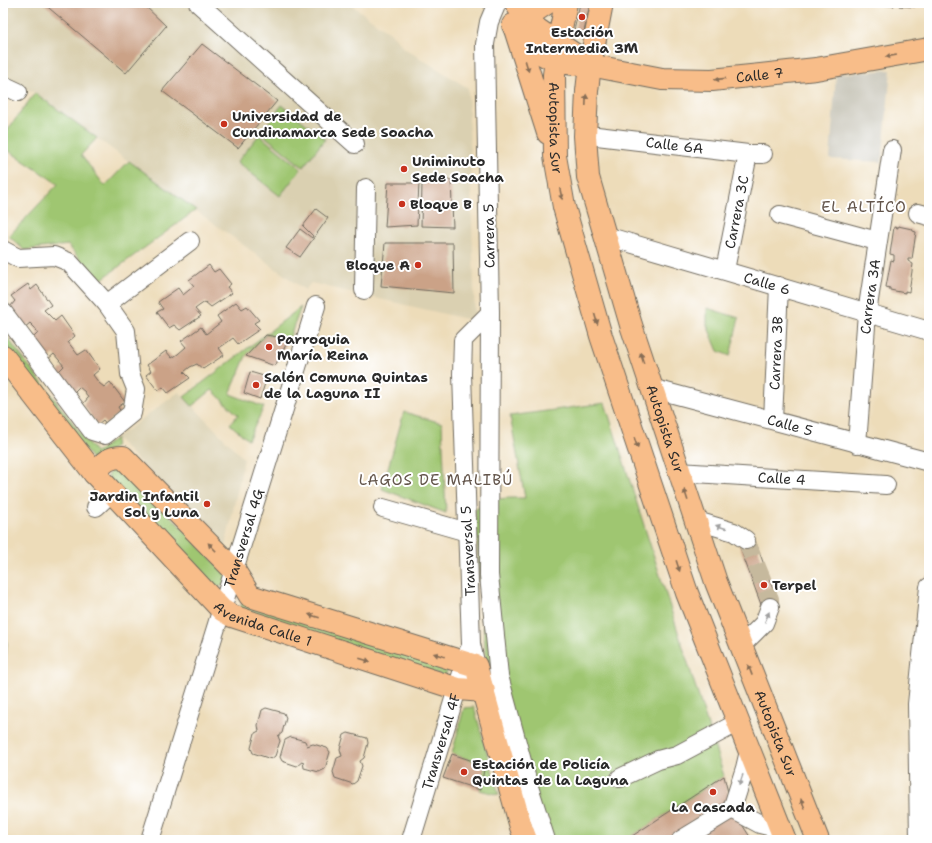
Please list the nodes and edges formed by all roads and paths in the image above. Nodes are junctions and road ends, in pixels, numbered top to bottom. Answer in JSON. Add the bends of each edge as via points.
{"nodes":[{"id":1,"x":198,"y":3,"type":"edge"},
{"id":2,"x":497,"y":3,"type":"edge"},
{"id":3,"x":547,"y":3,"type":"edge"},
{"id":4,"x":566,"y":3,"type":"edge"},
{"id":5,"x":602,"y":3,"type":"edge"},
{"id":6,"x":514,"y":12,"type":"edge"},
{"id":7,"x":929,"y":49,"type":"edge"},
{"id":8,"x":557,"y":52,"type":"junction"},
{"id":9,"x":590,"y":65,"type":"junction"},
{"id":10,"x":585,"y":136,"type":"junction"},
{"id":11,"x":355,"y":144,"type":"dead end"},
{"id":12,"x":892,"y":150,"type":"dead end"},
{"id":13,"x":756,"y":154,"type":"joint"},
{"id":14,"x":555,"y":156,"type":"junction"},
{"id":15,"x":366,"y":188,"type":"dead end"},
{"id":16,"x":780,"y":215,"type":"dead end"},
{"id":17,"x":606,"y":236,"type":"junction"},
{"id":18,"x":190,"y":241,"type":"dead end"},
{"id":19,"x":877,"y":241,"type":"junction"},
{"id":20,"x":10,"y":254,"type":"edge"},
{"id":21,"x":725,"y":270,"type":"junction"},
{"id":22,"x":779,"y":286,"type":"junction"},
{"id":23,"x":364,"y":290,"type":"dead end"},
{"id":24,"x":107,"y":304,"type":"junction"},
{"id":25,"x":316,"y":306,"type":"dead end"},
{"id":26,"x":3,"y":312,"type":"edge"},
{"id":27,"x":490,"y":313,"type":"junction"},
{"id":28,"x":867,"y":313,"type":"junction"},
{"id":29,"x":929,"y":331,"type":"edge"},
{"id":30,"x":3,"y":356,"type":"edge"},
{"id":31,"x":651,"y":388,"type":"junction"},
{"id":32,"x":773,"y":420,"type":"junction"},
{"id":33,"x":857,"y":444,"type":"junction"},
{"id":34,"x":929,"y":462,"type":"edge"},
{"id":35,"x":679,"y":472,"type":"junction"},
{"id":36,"x":94,"y":473,"type":"junction"},
{"id":37,"x":886,"y":485,"type":"dead end"},
{"id":38,"x":112,"y":492,"type":"junction"},
{"id":39,"x":96,"y":507,"type":"dead end"},
{"id":40,"x":383,"y":508,"type":"dead end"},
{"id":41,"x":694,"y":520,"type":"junction"},
{"id":42,"x":467,"y":532,"type":"junction"},
{"id":43,"x":746,"y":540,"type":"tunnel mouth"},
{"id":44,"x":234,"y":570,"type":"junction"},
{"id":45,"x":929,"y":586,"type":"edge"},
{"id":46,"x":770,"y":607,"type":"tunnel mouth"},
{"id":47,"x":222,"y":610,"type":"junction"},
{"id":48,"x":741,"y":646,"type":"junction"},
{"id":49,"x":479,"y":670,"type":"junction"},
{"id":50,"x":458,"y":689,"type":"junction"},
{"id":51,"x":737,"y":723,"type":"junction"},
{"id":52,"x":749,"y":751,"type":"junction"},
{"id":53,"x":620,"y":778,"type":"dead end"},
{"id":54,"x":732,"y":809,"type":"junction"},
{"id":55,"x":781,"y":836,"type":"edge"},
{"id":56,"x":150,"y":840,"type":"edge"},
{"id":57,"x":411,"y":840,"type":"edge"},
{"id":58,"x":526,"y":840,"type":"edge"},
{"id":59,"x":546,"y":840,"type":"edge"},
{"id":60,"x":681,"y":840,"type":"edge"},
{"id":61,"x":818,"y":840,"type":"edge"},
{"id":62,"x":919,"y":840,"type":"edge"}],
"edges":[{"from":1,"to":11,"type":"street"},
{"from":2,"to":27,"type":"street","name":"Carrera 5","via":[[488,22],[485,44]]},
{"from":3,"to":6,"type":"main road","via":[[535,11]]},
{"from":4,"to":8,"type":"main road","name":"Autopista Sur"},
{"from":5,"to":9,"type":"main road","name":"Autopista Sur"},
{"from":6,"to":8,"type":"main road","via":[[533,48]]},
{"from":6,"to":14,"type":"main road","one_way":true},
{"from":7,"to":9,"type":"main road","name":"Calle 7","one_way":true,"via":[[865,53],[816,69],[712,80],[662,79]]},
{"from":8,"to":9,"type":"main road"},
{"from":8,"to":14,"type":"main road","name":"Autopista Sur","via":[[554,89]]},
{"from":10,"to":9,"type":"main road","name":"Autopista Sur","one_way":true},
{"from":10,"to":13,"type":"street","name":"Calle 6A"},
{"from":10,"to":17,"type":"main road","name":"Autopista Sur","via":[[588,177]]},
{"from":12,"to":19,"type":"street","name":"Carrera 3A"},
{"from":13,"to":21,"type":"street","name":"Carrera 3C"},
{"from":14,"to":51,"type":"main road","name":"Autopista Sur","one_way":true,"via":[[564,207],[631,430],[687,593]]},
{"from":15,"to":23,"type":"street"},
{"from":16,"to":19,"type":"street"},
{"from":17,"to":21,"type":"street","name":"Calle 6"},
{"from":31,"to":17,"type":"main road","name":"Autopista Sur","one_way":true},
{"from":18,"to":24,"type":"street"},
{"from":19,"to":28,"type":"street","name":"Carrera 3A"},
{"from":20,"to":24,"type":"street","via":[[54,256],[69,262]]},
{"from":21,"to":22,"type":"street","name":"Calle 6"},
{"from":22,"to":28,"type":"street","name":"Calle 6"},
{"from":22,"to":32,"type":"street","name":"Carrera 3B"},
{"from":24,"to":26,"type":"street","via":[[126,331],[130,374],[136,389],[132,413],[105,435],[92,430]]},
{"from":25,"to":44,"type":"street","name":"Transversal 4G"},
{"from":27,"to":42,"type":"street","name":"Transversal 5","via":[[463,340],[463,445]]},
{"from":27,"to":49,"type":"street","name":"Carrera 5","via":[[489,575]]},
{"from":28,"to":29,"type":"street","name":"Calle 6"},
{"from":28,"to":33,"type":"street","name":"Carrera 3A"},
{"from":30,"to":36,"type":"main road","name":"Avenida Calle 1"},
{"from":31,"to":32,"type":"street","name":"Calle 5"},
{"from":31,"to":35,"type":"main road","name":"Autopista Sur"},
{"from":32,"to":33,"type":"street","name":"Calle 5"},
{"from":33,"to":34,"type":"street","name":"Calle 5"},
{"from":35,"to":37,"type":"street","name":"Calle 4"},
{"from":41,"to":35,"type":"main road","name":"Autopista Sur","one_way":true},
{"from":36,"to":38,"type":"main road","name":"Avenida Calle 1"},
{"from":44,"to":36,"type":"main road","name":"Avenida Calle 1","one_way":true,"via":[[123,457],[113,457]]},
{"from":38,"to":39,"type":"street"},
{"from":38,"to":47,"type":"main road","name":"Avenida Calle 1"},
{"from":40,"to":42,"type":"street"},
{"from":43,"to":41,"type":"street","one_way":true,"via":[[734,532]]},
{"from":41,"to":48,"type":"main road","name":"Autopista Sur"},
{"from":42,"to":49,"type":"street","name":"Transversal 5"},
{"from":44,"to":47,"type":"street","name":"Transversal 4G"},
{"from":49,"to":44,"type":"main road","name":"Avenida Calle 1","one_way":true,"via":[[250,596]]},
{"from":45,"to":62,"type":"street","via":[[917,704]]},
{"from":48,"to":46,"type":"street","one_way":true,"via":[[764,623]]},
{"from":47,"to":50,"type":"main road","name":"Avenida Calle 1","one_way":true,"via":[[342,660]]},
{"from":47,"to":56,"type":"street","name":"Transversal 4G"},
{"from":61,"to":48,"type":"main road","name":"Autopista Sur","one_way":true},
{"from":49,"to":50,"type":"main road","name":"Avenida Calle 1"},
{"from":49,"to":58,"type":"main road"},
{"from":49,"to":59,"type":"street","via":[[529,787]]},
{"from":50,"to":57,"type":"street","name":"Transversal 4F"},
{"from":51,"to":52,"type":"main road","name":"Autopista Sur"},
{"from":51,"to":53,"type":"street","via":[[677,755],[658,760]]},
{"from":52,"to":54,"type":"street","one_way":true},
{"from":52,"to":55,"type":"main road","name":"Autopista Sur"},
{"from":54,"to":55,"type":"street"},
{"from":54,"to":60,"type":"street"}]}
